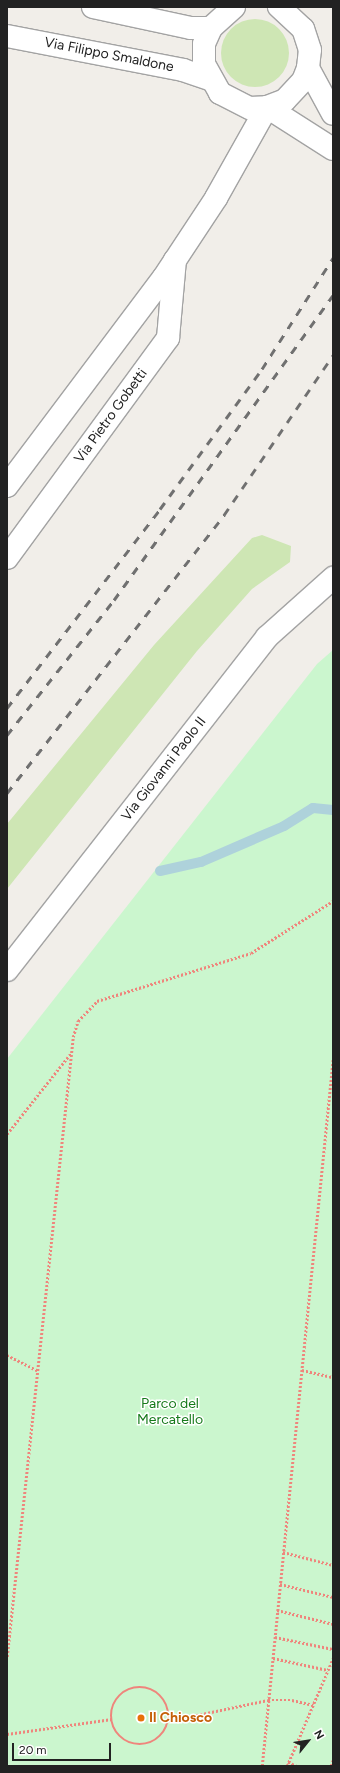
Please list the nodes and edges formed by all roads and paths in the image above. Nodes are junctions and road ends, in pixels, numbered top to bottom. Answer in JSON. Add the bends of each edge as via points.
{"nodes":[{"id":1,"x":93,"y":7,"type":"edge"},
{"id":2,"x":234,"y":7,"type":"edge"},
{"id":3,"x":290,"y":9,"type":"edge"},
{"id":4,"x":211,"y":28,"type":"junction"},
{"id":5,"x":7,"y":36,"type":"edge"},
{"id":6,"x":308,"y":68,"type":"junction"},
{"id":7,"x":209,"y":79,"type":"junction"},
{"id":8,"x":267,"y":107,"type":"junction"},
{"id":9,"x":333,"y":114,"type":"edge"},
{"id":10,"x":333,"y":149,"type":"edge"},
{"id":11,"x":176,"y":259,"type":"junction"},
{"id":12,"x":7,"y":486,"type":"edge"},
{"id":13,"x":7,"y":558,"type":"edge"},
{"id":14,"x":333,"y":578,"type":"edge"},
{"id":15,"x":333,"y":901,"type":"edge"},
{"id":16,"x":7,"y":970,"type":"edge"},
{"id":17,"x":71,"y":1052,"type":"junction"},
{"id":18,"x":333,"y":1059,"type":"edge"},
{"id":19,"x":7,"y":1134,"type":"edge"},
{"id":20,"x":7,"y":1355,"type":"edge"},
{"id":21,"x":37,"y":1370,"type":"junction"},
{"id":22,"x":302,"y":1370,"type":"junction"},
{"id":23,"x":333,"y":1377,"type":"edge"},
{"id":24,"x":283,"y":1552,"type":"junction"},
{"id":25,"x":333,"y":1565,"type":"edge"},
{"id":26,"x":280,"y":1584,"type":"junction"},
{"id":27,"x":333,"y":1597,"type":"edge"},
{"id":28,"x":277,"y":1610,"type":"junction"},
{"id":29,"x":333,"y":1624,"type":"edge"},
{"id":30,"x":275,"y":1637,"type":"junction"},
{"id":31,"x":333,"y":1649,"type":"edge"},
{"id":32,"x":7,"y":1658,"type":"edge"},
{"id":33,"x":273,"y":1658,"type":"junction"},
{"id":34,"x":333,"y":1658,"type":"edge"},
{"id":35,"x":328,"y":1670,"type":"junction"},
{"id":36,"x":268,"y":1700,"type":"junction"},
{"id":37,"x":313,"y":1705,"type":"junction"},
{"id":38,"x":112,"y":1719,"type":"junction"},
{"id":39,"x":169,"y":1721,"type":"junction"},
{"id":40,"x":7,"y":1734,"type":"edge"},
{"id":41,"x":333,"y":1760,"type":"edge"},
{"id":42,"x":288,"y":1762,"type":"junction"},
{"id":43,"x":262,"y":1766,"type":"edge"},
{"id":44,"x":287,"y":1766,"type":"edge"},
{"id":45,"x":297,"y":1766,"type":"edge"},
{"id":46,"x":330,"y":1766,"type":"edge"}],
"edges":[{"from":1,"to":4,"type":"street","via":[[191,28]]},
{"from":2,"to":4,"type":"street"},
{"from":3,"to":6,"type":"street","via":[[303,29],[310,50]]},
{"from":4,"to":7,"type":"street","via":[[204,44],[204,64]]},
{"from":5,"to":7,"type":"street","name":"Via Filippo Smaldone","via":[[184,70]]},
{"from":6,"to":8,"type":"street","via":[[295,92]]},
{"from":6,"to":9,"type":"street"},
{"from":7,"to":8,"type":"street","via":[[234,103],[250,108]]},
{"from":8,"to":10,"type":"street"},
{"from":8,"to":11,"type":"street","name":"Via Pietro Gobetti"},
{"from":11,"to":12,"type":"street","name":"Via Pietro Gobetti"},
{"from":11,"to":13,"type":"street","name":"Via Pietro Gobetti","via":[[168,338]]},
{"from":14,"to":16,"type":"street","name":"Via Giovanni Paolo II","via":[[267,637]]},
{"from":15,"to":17,"type":"path","via":[[251,953],[97,1001],[78,1021]]},
{"from":17,"to":19,"type":"path"},
{"from":17,"to":21,"type":"path"},
{"from":18,"to":22,"type":"path"},
{"from":20,"to":21,"type":"path"},
{"from":21,"to":32,"type":"path"},
{"from":22,"to":23,"type":"path"},
{"from":22,"to":24,"type":"path"},
{"from":24,"to":25,"type":"path"},
{"from":24,"to":26,"type":"path"},
{"from":26,"to":27,"type":"path"},
{"from":26,"to":28,"type":"path"},
{"from":28,"to":29,"type":"path"},
{"from":28,"to":30,"type":"path"},
{"from":30,"to":31,"type":"path"},
{"from":30,"to":33,"type":"path"},
{"from":33,"to":35,"type":"path"},
{"from":33,"to":36,"type":"path"},
{"from":34,"to":35,"type":"path"},
{"from":35,"to":37,"type":"path"},
{"from":36,"to":37,"type":"path","via":[[292,1700]]},
{"from":36,"to":39,"type":"path"},
{"from":36,"to":43,"type":"path"},
{"from":37,"to":42,"type":"path"},
{"from":38,"to":39,"type":"path","via":[[119,1735],[135,1744],[157,1739]]},
{"from":38,"to":39,"type":"path","via":[[117,1699],[124,1692],[143,1687],[160,1696],[166,1703]]},
{"from":38,"to":40,"type":"path"},
{"from":41,"to":46,"type":"path"},
{"from":42,"to":44,"type":"path"},
{"from":42,"to":45,"type":"path"}]}
